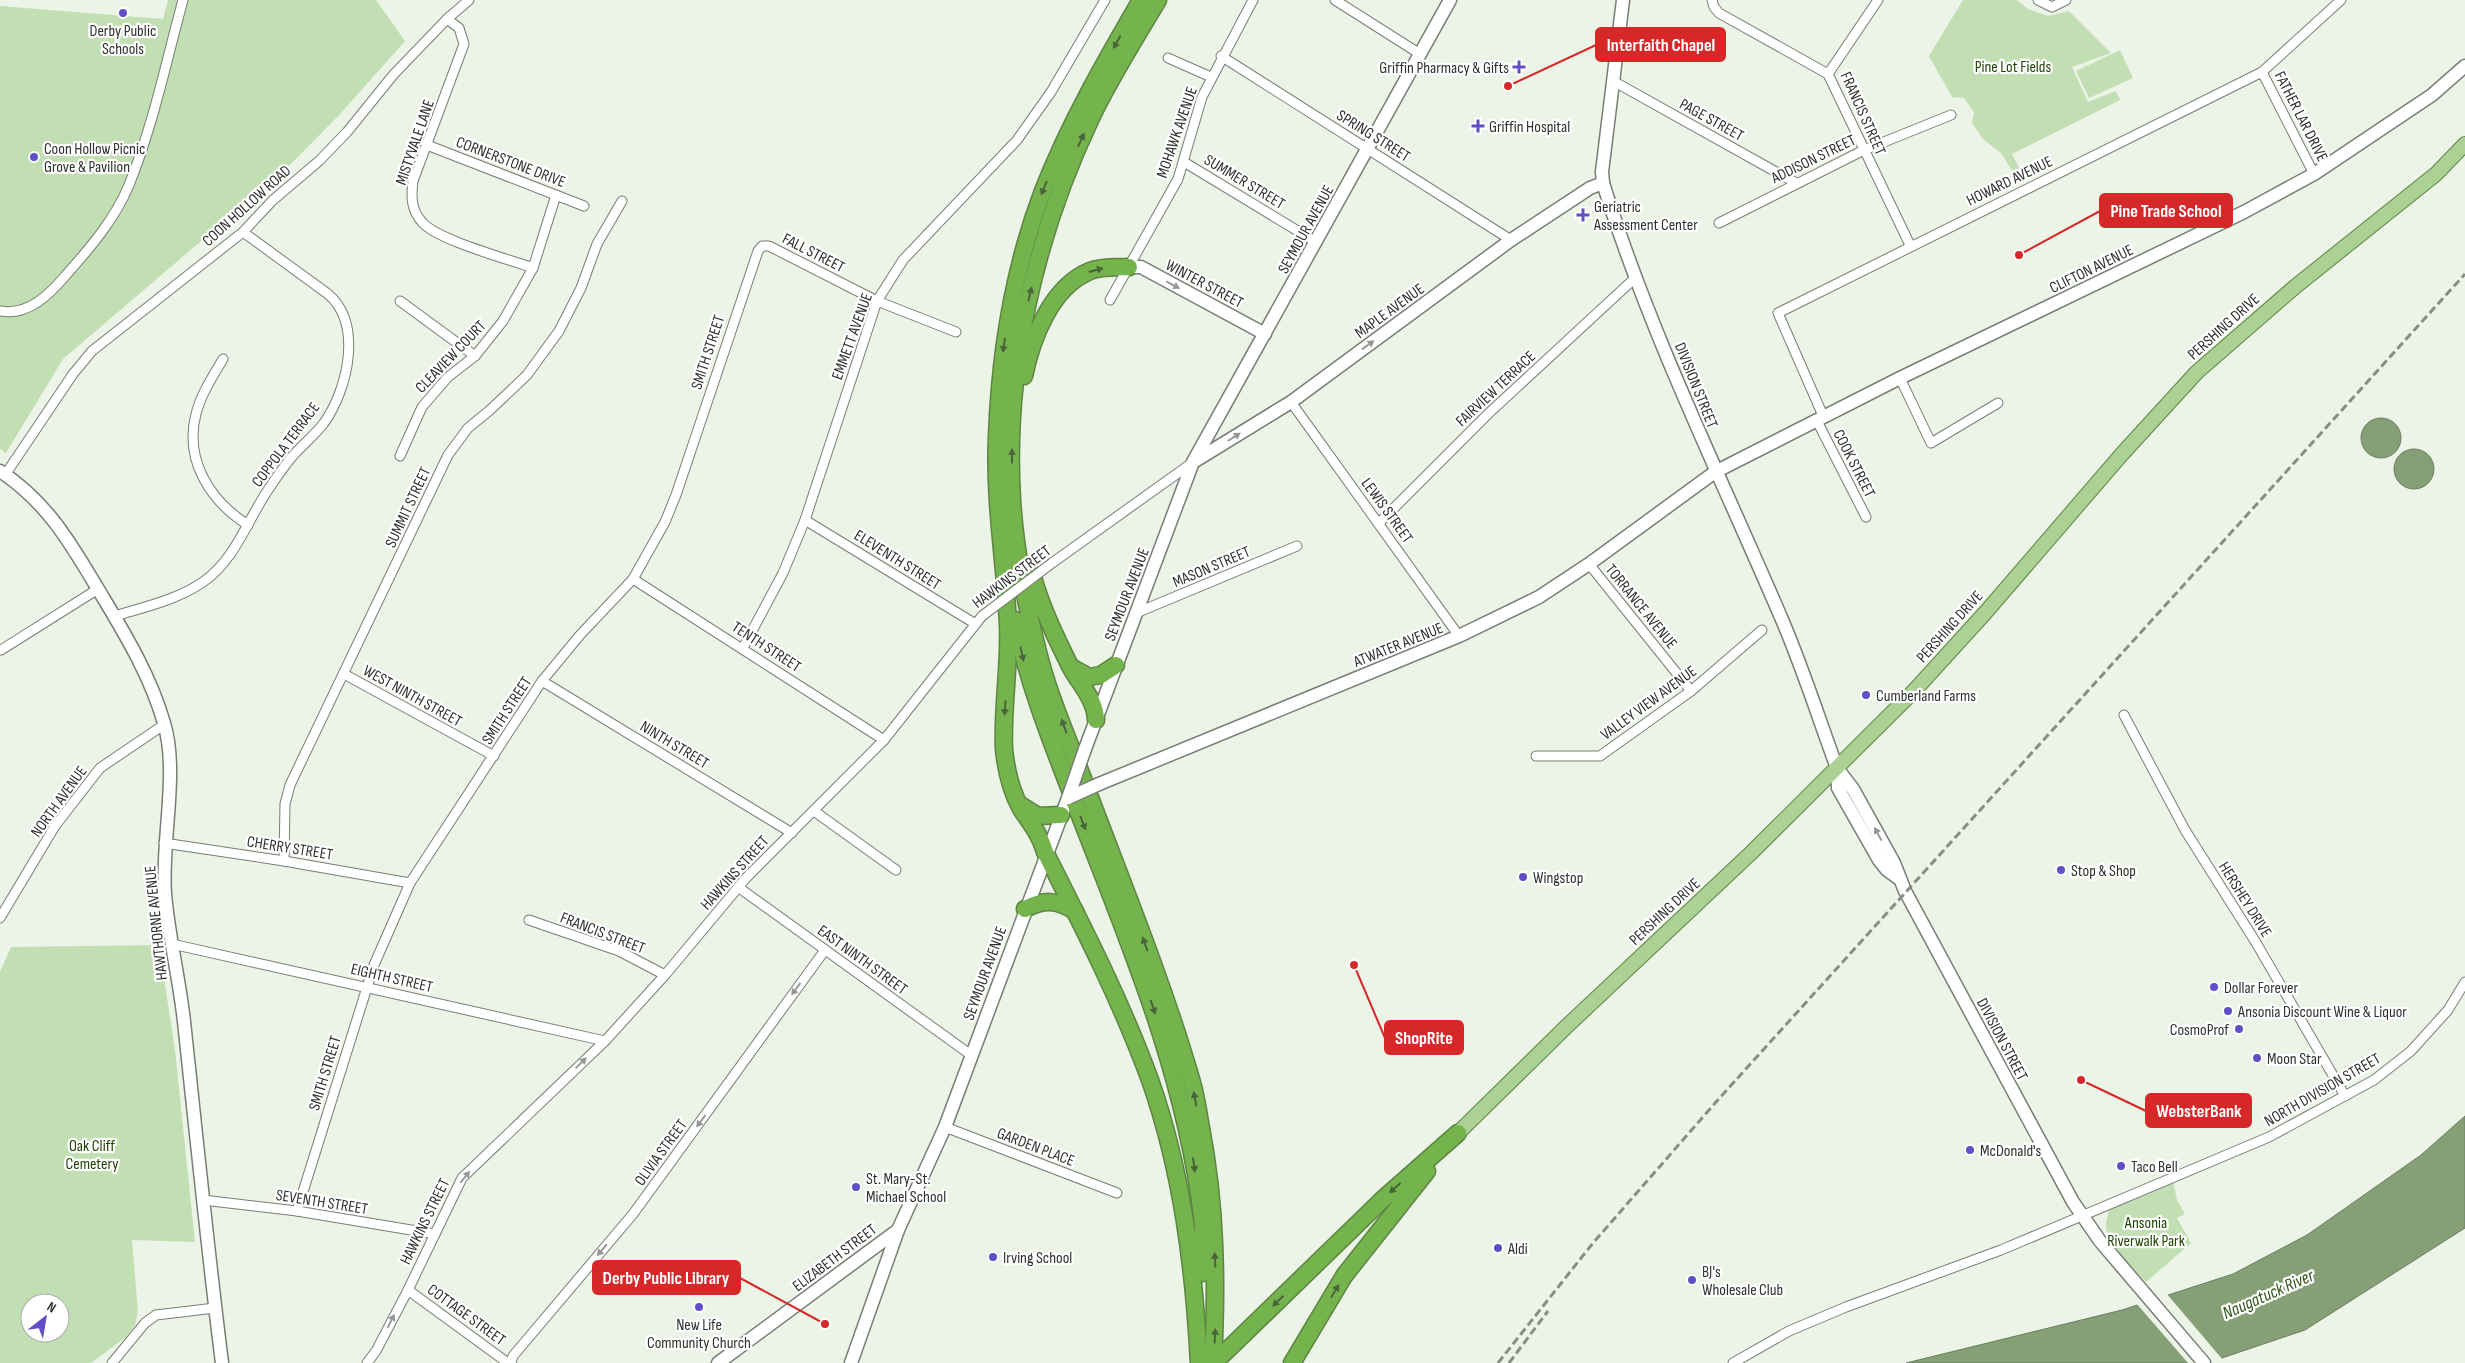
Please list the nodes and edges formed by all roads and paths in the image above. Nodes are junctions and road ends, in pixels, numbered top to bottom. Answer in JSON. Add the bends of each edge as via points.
{"nodes":[{"id":1,"x":183,"y":0,"type":"edge"},
{"id":2,"x":469,"y":0,"type":"edge"},
{"id":3,"x":1105,"y":0,"type":"edge"},
{"id":4,"x":1141,"y":0,"type":"edge"},
{"id":5,"x":1158,"y":0,"type":"edge"},
{"id":6,"x":1253,"y":0,"type":"edge"},
{"id":7,"x":1335,"y":0,"type":"edge"},
{"id":8,"x":1450,"y":0,"type":"edge"},
{"id":9,"x":1623,"y":0,"type":"edge"},
{"id":10,"x":1712,"y":0,"type":"edge"},
{"id":11,"x":1878,"y":0,"type":"edge"},
{"id":12,"x":2038,"y":0,"type":"edge"},
{"id":13,"x":2066,"y":0,"type":"edge"},
{"id":14,"x":2341,"y":0,"type":"edge"},
{"id":15,"x":447,"y":18,"type":"junction"},
{"id":16,"x":1420,"y":54,"type":"junction"},
{"id":17,"x":1221,"y":56,"type":"junction"},
{"id":18,"x":1168,"y":58,"type":"dead end"},
{"id":19,"x":2465,"y":66,"type":"edge"},
{"id":20,"x":2262,"y":72,"type":"junction"},
{"id":21,"x":1828,"y":74,"type":"junction"},
{"id":22,"x":1211,"y":77,"type":"junction"},
{"id":23,"x":1613,"y":81,"type":"junction"},
{"id":24,"x":1951,"y":115,"type":"dead end"},
{"id":25,"x":2465,"y":144,"type":"edge"},
{"id":26,"x":427,"y":145,"type":"junction"},
{"id":27,"x":1368,"y":148,"type":"junction"},
{"id":28,"x":1864,"y":150,"type":"junction"},
{"id":29,"x":1184,"y":162,"type":"junction"},
{"id":30,"x":2314,"y":174,"type":"junction"},
{"id":31,"x":1603,"y":183,"type":"junction"},
{"id":32,"x":1796,"y":183,"type":"junction"},
{"id":33,"x":556,"y":195,"type":"junction"},
{"id":34,"x":622,"y":201,"type":"dead end"},
{"id":35,"x":584,"y":206,"type":"dead end"},
{"id":36,"x":1719,"y":223,"type":"dead end"},
{"id":37,"x":243,"y":232,"type":"junction"},
{"id":38,"x":1511,"y":240,"type":"junction"},
{"id":39,"x":1316,"y":242,"type":"junction"},
{"id":40,"x":1910,"y":245,"type":"junction"},
{"id":41,"x":769,"y":246,"type":"joint"},
{"id":42,"x":533,"y":268,"type":"junction"},
{"id":43,"x":1129,"y":268,"type":"junction"},
{"id":44,"x":1635,"y":278,"type":"junction"},
{"id":45,"x":877,"y":300,"type":"junction"},
{"id":46,"x":1110,"y":300,"type":"dead end"},
{"id":47,"x":400,"y":301,"type":"dead end"},
{"id":48,"x":0,"y":311,"type":"edge"},
{"id":49,"x":956,"y":332,"type":"dead end"},
{"id":50,"x":1265,"y":334,"type":"junction"},
{"id":51,"x":475,"y":356,"type":"junction"},
{"id":52,"x":223,"y":359,"type":"dead end"},
{"id":53,"x":1900,"y":378,"type":"junction"},
{"id":54,"x":1290,"y":402,"type":"junction"},
{"id":55,"x":1998,"y":403,"type":"dead end"},
{"id":56,"x":1012,"y":412,"type":"junction"},
{"id":57,"x":1820,"y":420,"type":"junction"},
{"id":58,"x":400,"y":456,"type":"dead end"},
{"id":59,"x":1193,"y":462,"type":"junction"},
{"id":60,"x":1715,"y":472,"type":"junction"},
{"id":61,"x":2,"y":473,"type":"edge"},
{"id":62,"x":1012,"y":500,"type":"junction"},
{"id":63,"x":1866,"y":518,"type":"dead end"},
{"id":64,"x":804,"y":520,"type":"junction"},
{"id":65,"x":998,"y":520,"type":"junction"},
{"id":66,"x":1379,"y":523,"type":"junction"},
{"id":67,"x":248,"y":525,"type":"junction"},
{"id":68,"x":1297,"y":546,"type":"dead end"},
{"id":69,"x":1589,"y":564,"type":"junction"},
{"id":70,"x":633,"y":579,"type":"junction"},
{"id":71,"x":98,"y":588,"type":"junction"},
{"id":72,"x":1136,"y":613,"type":"junction"},
{"id":73,"x":115,"y":616,"type":"junction"},
{"id":74,"x":974,"y":624,"type":"junction"},
{"id":75,"x":1762,"y":630,"type":"dead end"},
{"id":76,"x":1459,"y":636,"type":"junction"},
{"id":77,"x":743,"y":648,"type":"junction"},
{"id":78,"x":2,"y":650,"type":"dead end"},
{"id":79,"x":1116,"y":665,"type":"junction"},
{"id":80,"x":1071,"y":667,"type":"junction"},
{"id":81,"x":344,"y":674,"type":"junction"},
{"id":82,"x":542,"y":681,"type":"junction"},
{"id":83,"x":1691,"y":691,"type":"junction"},
{"id":84,"x":2124,"y":715,"type":"dead end"},
{"id":85,"x":1096,"y":720,"type":"junction"},
{"id":86,"x":165,"y":724,"type":"junction"},
{"id":87,"x":884,"y":740,"type":"junction"},
{"id":88,"x":494,"y":756,"type":"junction"},
{"id":89,"x":1536,"y":756,"type":"dead end"},
{"id":90,"x":1837,"y":768,"type":"junction"},
{"id":91,"x":1018,"y":801,"type":"junction"},
{"id":92,"x":1064,"y":806,"type":"junction"},
{"id":93,"x":814,"y":811,"type":"junction"},
{"id":94,"x":792,"y":832,"type":"junction"},
{"id":95,"x":164,"y":843,"type":"junction"},
{"id":96,"x":1046,"y":852,"type":"junction"},
{"id":97,"x":284,"y":861,"type":"junction"},
{"id":98,"x":896,"y":870,"type":"dead end"},
{"id":99,"x":410,"y":883,"type":"junction"},
{"id":100,"x":738,"y":887,"type":"junction"},
{"id":101,"x":1025,"y":909,"type":"junction"},
{"id":102,"x":1076,"y":911,"type":"junction"},
{"id":103,"x":0,"y":918,"type":"edge"},
{"id":104,"x":529,"y":920,"type":"dead end"},
{"id":105,"x":172,"y":944,"type":"junction"},
{"id":106,"x":825,"y":950,"type":"junction"},
{"id":107,"x":665,"y":975,"type":"junction"},
{"id":108,"x":2465,"y":982,"type":"edge"},
{"id":109,"x":367,"y":986,"type":"junction"},
{"id":110,"x":605,"y":1041,"type":"junction"},
{"id":111,"x":971,"y":1055,"type":"junction"},
{"id":112,"x":2345,"y":1096,"type":"junction"},
{"id":113,"x":945,"y":1127,"type":"junction"},
{"id":114,"x":1458,"y":1133,"type":"junction"},
{"id":115,"x":1117,"y":1193,"type":"dead end"},
{"id":116,"x":203,"y":1200,"type":"junction"},
{"id":117,"x":297,"y":1211,"type":"junction"},
{"id":118,"x":2081,"y":1215,"type":"junction"},
{"id":119,"x":898,"y":1230,"type":"junction"},
{"id":120,"x":435,"y":1234,"type":"junction"},
{"id":121,"x":408,"y":1290,"type":"junction"},
{"id":122,"x":215,"y":1308,"type":"junction"},
{"id":123,"x":1205,"y":1309,"type":"junction"},
{"id":124,"x":112,"y":1363,"type":"edge"},
{"id":125,"x":222,"y":1363,"type":"edge"},
{"id":126,"x":366,"y":1363,"type":"edge"},
{"id":127,"x":509,"y":1363,"type":"edge"},
{"id":128,"x":718,"y":1363,"type":"edge"},
{"id":129,"x":850,"y":1363,"type":"edge"},
{"id":130,"x":1199,"y":1363,"type":"edge"},
{"id":131,"x":1213,"y":1363,"type":"edge"},
{"id":132,"x":1292,"y":1363,"type":"edge"},
{"id":133,"x":1734,"y":1363,"type":"edge"},
{"id":134,"x":2204,"y":1363,"type":"edge"}],
"edges":[{"from":1,"to":48,"type":"street","via":[[147,134],[128,187],[110,218],[92,246],[52,291],[21,311]]},
{"from":2,"to":15,"type":"street","name":"COON HOLLOW ROAD"},
{"from":3,"to":45,"type":"street","name":"EMMETT AVENUE","via":[[1052,92],[1017,140],[903,260]]},
{"from":4,"to":65,"type":"highway","one_way":true,"via":[[1059,152],[1042,193],[1022,259],[1003,357],[997,438]]},
{"from":56,"to":5,"type":"highway","one_way":true,"via":[[1021,336],[1057,199],[1092,116]]},
{"from":6,"to":17,"type":"street","name":"MOHAWK AVENUE"},
{"from":7,"to":16,"type":"street"},
{"from":8,"to":16,"type":"main road","name":"SEYMOUR AVENUE"},
{"from":9,"to":23,"type":"main road","name":"DIVISION STREET"},
{"from":10,"to":21,"type":"street","via":[[1718,13]]},
{"from":11,"to":21,"type":"street","name":"FRANCIS STREET"},
{"from":12,"to":13,"type":"street","via":[[2052,8]]},
{"from":14,"to":20,"type":"street","name":"HOWARD AVENUE"},
{"from":15,"to":26,"type":"street","name":"MISTYVALE LANE","via":[[459,28],[464,44]]},
{"from":15,"to":37,"type":"street","name":"COON HOLLOW ROAD","via":[[394,74],[348,132]]},
{"from":16,"to":27,"type":"main road","name":"SEYMOUR AVENUE"},
{"from":17,"to":22,"type":"street","name":"MOHAWK AVENUE"},
{"from":17,"to":27,"type":"street","name":"SPRING STREET"},
{"from":18,"to":22,"type":"street"},
{"from":19,"to":30,"type":"main road","name":"CLIFTON AVENUE","via":[[2432,95]]},
{"from":20,"to":30,"type":"street","name":"FATHER LAR DRIVE"},
{"from":20,"to":40,"type":"street","name":"HOWARD AVENUE"},
{"from":21,"to":28,"type":"street","name":"FRANCIS STREET"},
{"from":22,"to":29,"type":"street","name":"MOHAWK AVENUE","via":[[1198,108]]},
{"from":23,"to":31,"type":"main road","name":"DIVISION STREET"},
{"from":23,"to":32,"type":"street","name":"PAGE STREET"},
{"from":24,"to":28,"type":"street","name":"ADDISON STREET"},
{"from":25,"to":90,"type":"main road","name":"PERSHING DRIVE","via":[[2436,174],[2296,286],[2197,372],[1916,690]]},
{"from":26,"to":33,"type":"street","name":"CORNERSTONE DRIVE"},
{"from":26,"to":42,"type":"street","name":"MISTYVALE LANE","via":[[411,194],[414,209],[422,222],[439,234]]},
{"from":27,"to":38,"type":"street","name":"SPRING STREET"},
{"from":27,"to":39,"type":"main road","name":"SEYMOUR AVENUE"},
{"from":28,"to":32,"type":"street","name":"ADDISON STREET"},
{"from":28,"to":40,"type":"street","name":"FRANCIS STREET"},
{"from":29,"to":39,"type":"street","name":"SUMMER STREET"},
{"from":29,"to":43,"type":"street","name":"MOHAWK AVENUE","via":[[1178,179]]},
{"from":30,"to":53,"type":"main road","name":"CLIFTON AVENUE","via":[[2235,216]]},
{"from":31,"to":38,"type":"main road","name":"MAPLE AVENUE","via":[[1590,188]]},
{"from":31,"to":44,"type":"main road","name":"DIVISION STREET"},
{"from":32,"to":36,"type":"street","name":"ADDISON STREET"},
{"from":33,"to":35,"type":"street","name":"CORNERSTONE DRIVE"},
{"from":33,"to":42,"type":"street","name":"CLEAVIEW COURT"},
{"from":34,"to":81,"type":"street","name":"SUMMIT STREET","via":[[597,244],[581,288],[559,331],[527,376],[454,444]]},
{"from":37,"to":61,"type":"street","name":"COON HOLLOW ROAD","via":[[92,351]]},
{"from":37,"to":67,"type":"street","name":"COPPOLA TERRACE","via":[[339,303],[350,341],[346,368],[329,414],[278,475]]},
{"from":54,"to":38,"type":"main road","name":"MAPLE AVENUE","one_way":true},
{"from":39,"to":50,"type":"main road","name":"SEYMOUR AVENUE"},
{"from":40,"to":57,"type":"street","name":"HOWARD AVENUE","via":[[1778,313]]},
{"from":41,"to":45,"type":"street","name":"FALL STREET"},
{"from":41,"to":70,"type":"street","name":"SMITH STREET","via":[[762,246],[754,257],[676,495],[665,522]]},
{"from":42,"to":51,"type":"street","name":"CLEAVIEW COURT","via":[[503,321]]},
{"from":43,"to":46,"type":"street","name":"MOHAWK AVENUE"},
{"from":43,"to":50,"type":"main road","name":"WINTER STREET","one_way":true,"via":[[1141,267]]},
{"from":56,"to":43,"type":"highway","one_way":true,"via":[[1034,343],[1060,294],[1070,283],[1090,271]]},
{"from":44,"to":60,"type":"main road","name":"DIVISION STREET"},
{"from":44,"to":66,"type":"street","name":"FAIRVIEW TERRACE","via":[[1489,413]]},
{"from":45,"to":49,"type":"street","name":"FALL STREET"},
{"from":45,"to":64,"type":"street","name":"EMMETT AVENUE"},
{"from":47,"to":51,"type":"street"},
{"from":50,"to":59,"type":"main road","name":"SEYMOUR AVENUE"},
{"from":51,"to":58,"type":"street","name":"CLEAVIEW COURT","via":[[448,377],[422,407]]},
{"from":52,"to":67,"type":"street","via":[[204,392],[196,414],[193,454],[208,486],[226,508]]},
{"from":53,"to":55,"type":"street","via":[[1931,443]]},
{"from":53,"to":57,"type":"main road","name":"CLIFTON AVENUE"},
{"from":59,"to":54,"type":"main road","name":"MAPLE AVENUE","one_way":true},
{"from":54,"to":66,"type":"street","name":"LEWIS STREET"},
{"from":62,"to":56,"type":"highway","one_way":true},
{"from":57,"to":60,"type":"main road","name":"CLIFTON AVENUE"},
{"from":57,"to":63,"type":"street","name":"COOK STREET"},
{"from":59,"to":72,"type":"main road","name":"SEYMOUR AVENUE"},
{"from":59,"to":74,"type":"street","name":"HAWKINS STREET","bridge":true,"via":[[1052,563]]},
{"from":60,"to":69,"type":"main road","name":"ATWATER AVENUE"},
{"from":60,"to":90,"type":"main road","name":"DIVISION STREET","via":[[1784,623]]},
{"from":61,"to":71,"type":"main road","name":"HAWTHORNE AVENUE","via":[[33,496],[53,518]]},
{"from":62,"to":80,"type":"highway","via":[[1036,590]]},
{"from":123,"to":62,"type":"highway","one_way":true,"via":[[1213,1220],[1206,1156],[1192,1082],[1166,1000],[1037,651]]},
{"from":64,"to":74,"type":"street","name":"ELEVENTH STREET"},
{"from":64,"to":77,"type":"street","name":"EMMETT AVENUE","via":[[784,573]]},
{"from":65,"to":91,"type":"highway","one_way":true,"via":[[1008,624],[1004,749]]},
{"from":65,"to":123,"type":"highway","one_way":true,"via":[[1024,664],[1153,1006],[1176,1084],[1193,1154],[1202,1219]]},
{"from":66,"to":76,"type":"street","name":"LEWIS STREET"},
{"from":67,"to":73,"type":"street","name":"COPPOLA TERRACE","via":[[226,559],[204,582],[179,595]]},
{"from":68,"to":72,"type":"street","name":"MASON STREET"},
{"from":69,"to":76,"type":"main road","name":"ATWATER AVENUE","via":[[1539,598]]},
{"from":69,"to":83,"type":"street","name":"TORRANCE AVENUE"},
{"from":70,"to":77,"type":"street","name":"TENTH STREET"},
{"from":70,"to":82,"type":"street","name":"SMITH STREET"},
{"from":71,"to":73,"type":"main road","name":"HAWTHORNE AVENUE"},
{"from":71,"to":78,"type":"street"},
{"from":72,"to":79,"type":"main road","name":"SEYMOUR AVENUE"},
{"from":73,"to":86,"type":"main road","name":"HAWTHORNE AVENUE","via":[[147,675]]},
{"from":74,"to":87,"type":"street","name":"HAWKINS STREET"},
{"from":75,"to":83,"type":"street","name":"VALLEY VIEW AVENUE"},
{"from":76,"to":92,"type":"main road","name":"ATWATER AVENUE","bridge":true,"via":[[1100,784]]},
{"from":77,"to":87,"type":"street","name":"TENTH STREET"},
{"from":79,"to":80,"type":"highway","via":[[1101,675],[1089,677]]},
{"from":79,"to":85,"type":"main road","name":"SEYMOUR AVENUE"},
{"from":80,"to":85,"type":"highway","via":[[1094,706]]},
{"from":81,"to":88,"type":"street","name":"WEST NINTH STREET"},
{"from":81,"to":97,"type":"street","name":"SUMMIT STREET","via":[[290,785]]},
{"from":82,"to":88,"type":"street","name":"SMITH STREET"},
{"from":82,"to":94,"type":"street","name":"NINTH STREET"},
{"from":83,"to":89,"type":"street","name":"VALLEY VIEW AVENUE","via":[[1600,756]]},
{"from":84,"to":112,"type":"street","name":"HERSHEY DRIVE","via":[[2185,830],[2255,941]]},
{"from":85,"to":92,"type":"main road","name":"SEYMOUR AVENUE","bridge":true},
{"from":86,"to":95,"type":"main road","name":"HAWTHORNE AVENUE","via":[[170,751]]},
{"from":86,"to":103,"type":"street","name":"NORTH AVENUE","via":[[100,768],[55,826]]},
{"from":87,"to":93,"type":"street","name":"HAWKINS STREET"},
{"from":88,"to":99,"type":"street","name":"SMITH STREET"},
{"from":90,"to":114,"type":"main road","name":"PERSHING DRIVE"},
{"from":90,"to":118,"type":"main road","name":"DIVISION STREET","via":[[1842,795],[1879,860],[1898,878]]},
{"from":91,"to":92,"type":"highway","via":[[1038,816]]},
{"from":91,"to":96,"type":"highway","via":[[1039,832]]},
{"from":92,"to":96,"type":"main road","name":"SEYMOUR AVENUE"},
{"from":93,"to":94,"type":"street","name":"HAWKINS STREET"},
{"from":93,"to":98,"type":"street"},
{"from":94,"to":100,"type":"street","name":"HAWKINS STREET"},
{"from":95,"to":97,"type":"street","name":"CHERRY STREET"},
{"from":95,"to":105,"type":"main road","name":"HAWTHORNE AVENUE","via":[[165,896]]},
{"from":96,"to":101,"type":"main road","name":"SEYMOUR AVENUE"},
{"from":96,"to":102,"type":"highway"},
{"from":97,"to":99,"type":"street","name":"CHERRY STREET"},
{"from":99,"to":109,"type":"street","name":"SMITH STREET"},
{"from":100,"to":106,"type":"street","name":"EAST NINTH STREET"},
{"from":100,"to":107,"type":"street","name":"HAWKINS STREET"},
{"from":101,"to":102,"type":"highway","via":[[1036,903],[1054,901]]},
{"from":101,"to":111,"type":"main road","name":"SEYMOUR AVENUE"},
{"from":102,"to":123,"type":"highway","via":[[1120,1003],[1150,1082],[1176,1173]]},
{"from":104,"to":107,"type":"street","name":"FRANCIS STREET","via":[[619,951]]},
{"from":105,"to":109,"type":"street","name":"EIGHTH STREET"},
{"from":105,"to":116,"type":"main road","name":"HAWTHORNE AVENUE","via":[[185,1029]]},
{"from":106,"to":111,"type":"street","name":"EAST NINTH STREET"},
{"from":106,"to":127,"type":"street","name":"OLIVIA STREET","one_way":true,"via":[[634,1214]]},
{"from":107,"to":110,"type":"street","name":"HAWKINS STREET"},
{"from":108,"to":112,"type":"street","name":"NORTH DIVISION STREET","via":[[2448,1010],[2411,1051],[2374,1080]]},
{"from":109,"to":110,"type":"street","name":"EIGHTH STREET"},
{"from":109,"to":117,"type":"street","name":"SMITH STREET"},
{"from":120,"to":110,"type":"street","name":"HAWKINS STREET","one_way":true,"via":[[462,1178]]},
{"from":111,"to":113,"type":"main road","name":"SEYMOUR AVENUE"},
{"from":112,"to":118,"type":"street","name":"NORTH DIVISION STREET","via":[[2237,1152]]},
{"from":113,"to":115,"type":"street","name":"GARDEN PLACE"},
{"from":113,"to":119,"type":"main road","name":"SEYMOUR AVENUE"},
{"from":114,"to":131,"type":"highway","one_way":true,"via":[[1382,1200]]},
{"from":132,"to":114,"type":"highway","one_way":true,"via":[[1344,1276]]},
{"from":116,"to":117,"type":"street","name":"SEVENTH STREET"},
{"from":116,"to":122,"type":"main road","name":"HAWTHORNE AVENUE"},
{"from":117,"to":120,"type":"street","name":"SEVENTH STREET"},
{"from":118,"to":133,"type":"street","via":[[2001,1250],[1846,1307],[1789,1332]]},
{"from":118,"to":134,"type":"main road","name":"DIVISION STREET"},
{"from":119,"to":128,"type":"main road","name":"ELIZABETH STREET"},
{"from":119,"to":129,"type":"main road","name":"SEYMOUR AVENUE"},
{"from":120,"to":121,"type":"street","name":"HAWKINS STREET"},
{"from":126,"to":121,"type":"street","name":"HAWKINS STREET","one_way":true,"via":[[376,1351]]},
{"from":121,"to":127,"type":"street","name":"COTTAGE STREET"},
{"from":122,"to":124,"type":"street","via":[[156,1315],[145,1323]]},
{"from":122,"to":125,"type":"main road","name":"HAWTHORNE AVENUE"},
{"from":123,"to":130,"type":"highway"},
{"from":131,"to":123,"type":"highway","one_way":true}]}
